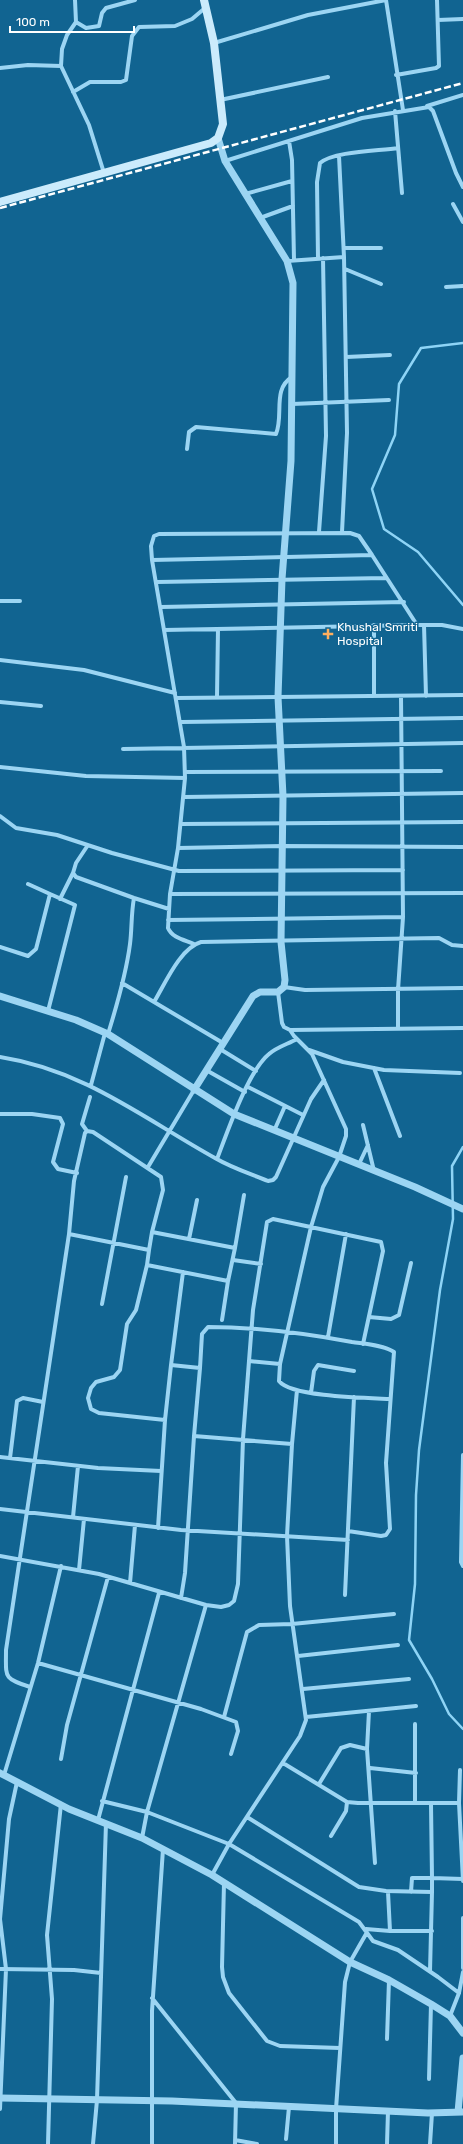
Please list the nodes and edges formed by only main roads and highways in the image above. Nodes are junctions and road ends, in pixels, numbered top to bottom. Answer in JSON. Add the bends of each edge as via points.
{"nodes":[{"id":1,"x":205,"y":4,"type":"edge"},
{"id":2,"x":0,"y":202,"type":"edge"}],
"edges":[{"from":1,"to":2,"type":"main road","via":[[214,42],[220,100],[222,124],[219,142]]}]}
